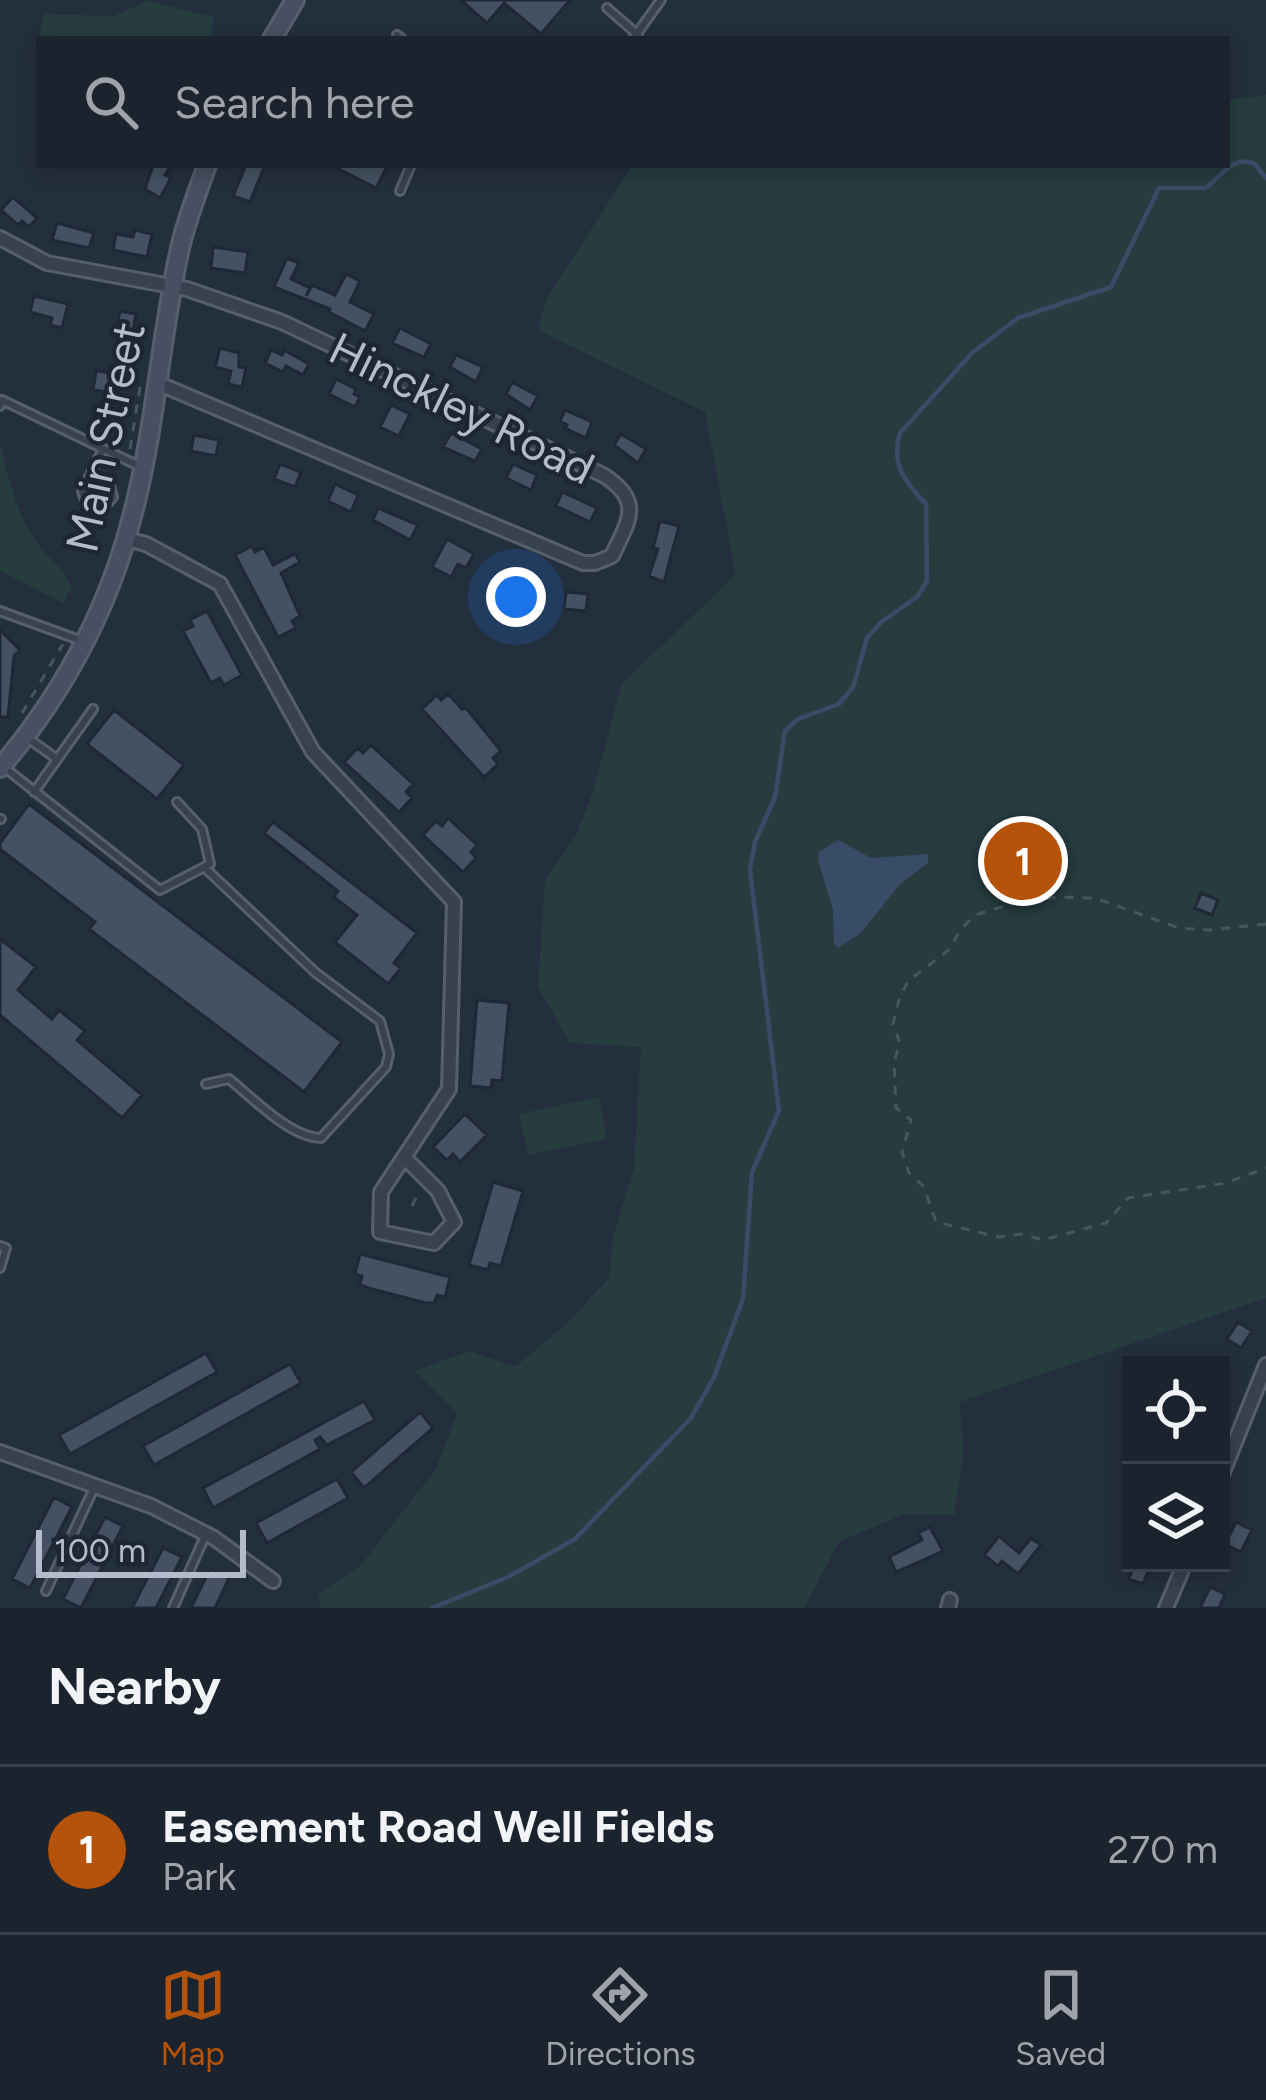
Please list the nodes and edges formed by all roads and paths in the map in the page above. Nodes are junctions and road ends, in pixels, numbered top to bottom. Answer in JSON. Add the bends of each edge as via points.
{"nodes":[{"id":1,"x":295,"y":0,"type":"edge"},
{"id":2,"x":661,"y":0,"type":"edge"},
{"id":3,"x":607,"y":8,"type":"dead end"},
{"id":4,"x":274,"y":36,"type":"edge"},
{"id":5,"x":634,"y":36,"type":"edge"},
{"id":6,"x":636,"y":36,"type":"edge"},
{"id":7,"x":206,"y":168,"type":"edge"},
{"id":8,"x":410,"y":168,"type":"edge"},
{"id":9,"x":400,"y":191,"type":"dead end"},
{"id":10,"x":0,"y":238,"type":"edge"},
{"id":11,"x":173,"y":287,"type":"junction"},
{"id":12,"x":150,"y":377,"type":"junction"},
{"id":13,"x":0,"y":406,"type":"edge"},
{"id":14,"x":103,"y":449,"type":"junction"},
{"id":15,"x":135,"y":464,"type":"junction"},
{"id":16,"x":92,"y":475,"type":"junction"},
{"id":17,"x":126,"y":539,"type":"junction"},
{"id":18,"x":0,"y":611,"type":"edge"},
{"id":19,"x":76,"y":639,"type":"junction"},
{"id":20,"x":93,"y":710,"type":"dead end"},
{"id":21,"x":23,"y":711,"type":"dead end"},
{"id":22,"x":26,"y":736,"type":"junction"},
{"id":23,"x":58,"y":760,"type":"junction"},
{"id":24,"x":1,"y":767,"type":"edge"},
{"id":25,"x":34,"y":792,"type":"junction"},
{"id":26,"x":177,"y":802,"type":"dead end"},
{"id":27,"x":206,"y":869,"type":"junction"},
{"id":28,"x":1266,"y":924,"type":"edge"},
{"id":29,"x":206,"y":1084,"type":"dead end"},
{"id":30,"x":404,"y":1157,"type":"junction"},
{"id":31,"x":1266,"y":1168,"type":"edge"},
{"id":32,"x":421,"y":1188,"type":"dead end"},
{"id":33,"x":412,"y":1206,"type":"dead end"},
{"id":34,"x":0,"y":1246,"type":"edge"},
{"id":35,"x":0,"y":1268,"type":"edge"},
{"id":36,"x":1266,"y":1365,"type":"edge"},
{"id":37,"x":0,"y":1452,"type":"edge"},
{"id":38,"x":1226,"y":1464,"type":"edge"},
{"id":39,"x":96,"y":1485,"type":"junction"},
{"id":40,"x":206,"y":1534,"type":"junction"},
{"id":41,"x":1181,"y":1572,"type":"edge"},
{"id":42,"x":273,"y":1580,"type":"dead end"},
{"id":43,"x":46,"y":1591,"type":"dead end"},
{"id":44,"x":173,"y":1608,"type":"edge"},
{"id":45,"x":1166,"y":1608,"type":"edge"}],
"edges":[{"from":1,"to":4,"type":"main road"},
{"from":2,"to":6,"type":"lane"},
{"from":3,"to":5,"type":"lane"},
{"from":7,"to":11,"type":"main road","name":"Main Street"},
{"from":8,"to":9,"type":"lane"},
{"from":10,"to":11,"type":"street","via":[[47,263]]},
{"from":11,"to":12,"type":"main road","name":"Main Street"},
{"from":11,"to":12,"type":"street","name":"Hinckley Road","via":[[282,322],[568,456],[619,485],[630,513],[612,556],[583,563]]},
{"from":12,"to":15,"type":"main road","name":"Main Street"},
{"from":12,"to":15,"type":"path"},
{"from":13,"to":14,"type":"lane","via":[[2,400]]},
{"from":14,"to":15,"type":"lane"},
{"from":14,"to":16,"type":"lane"},
{"from":15,"to":17,"type":"main road","name":"Main Street"},
{"from":16,"to":16,"type":"lane","via":[[83,501],[97,509],[112,497]]},
{"from":17,"to":19,"type":"main road","name":"Main Street"},
{"from":17,"to":30,"type":"street","via":[[220,584],[314,752],[454,902],[449,1089]]},
{"from":18,"to":19,"type":"lane"},
{"from":19,"to":21,"type":"path"},
{"from":19,"to":22,"type":"main road","name":"Main Street"},
{"from":20,"to":23,"type":"lane"},
{"from":22,"to":23,"type":"lane"},
{"from":22,"to":24,"type":"main road","name":"Main Street"},
{"from":23,"to":25,"type":"lane"},
{"from":24,"to":25,"type":"lane"},
{"from":25,"to":27,"type":"lane","via":[[155,888]]},
{"from":26,"to":27,"type":"lane","via":[[202,829],[211,856]]},
{"from":27,"to":29,"type":"lane","via":[[316,974],[380,1021],[388,1054],[386,1067],[321,1138],[229,1079]]},
{"from":28,"to":31,"type":"path","via":[[1198,930],[1095,898],[994,907],[975,914],[950,949],[908,980],[893,1024],[900,1043],[896,1108],[911,1120],[902,1152],[936,1222],[1043,1240],[1106,1223],[1128,1198],[1226,1183]]},
{"from":30,"to":30,"type":"street","via":[[381,1192],[380,1232],[434,1243],[454,1222],[438,1191]]},
{"from":32,"to":33,"type":"path"},
{"from":34,"to":35,"type":"lane"},
{"from":36,"to":38,"type":"street"},
{"from":37,"to":39,"type":"street"},
{"from":39,"to":40,"type":"street"},
{"from":39,"to":43,"type":"lane"},
{"from":40,"to":42,"type":"street"},
{"from":40,"to":44,"type":"lane"},
{"from":41,"to":45,"type":"street"}]}
